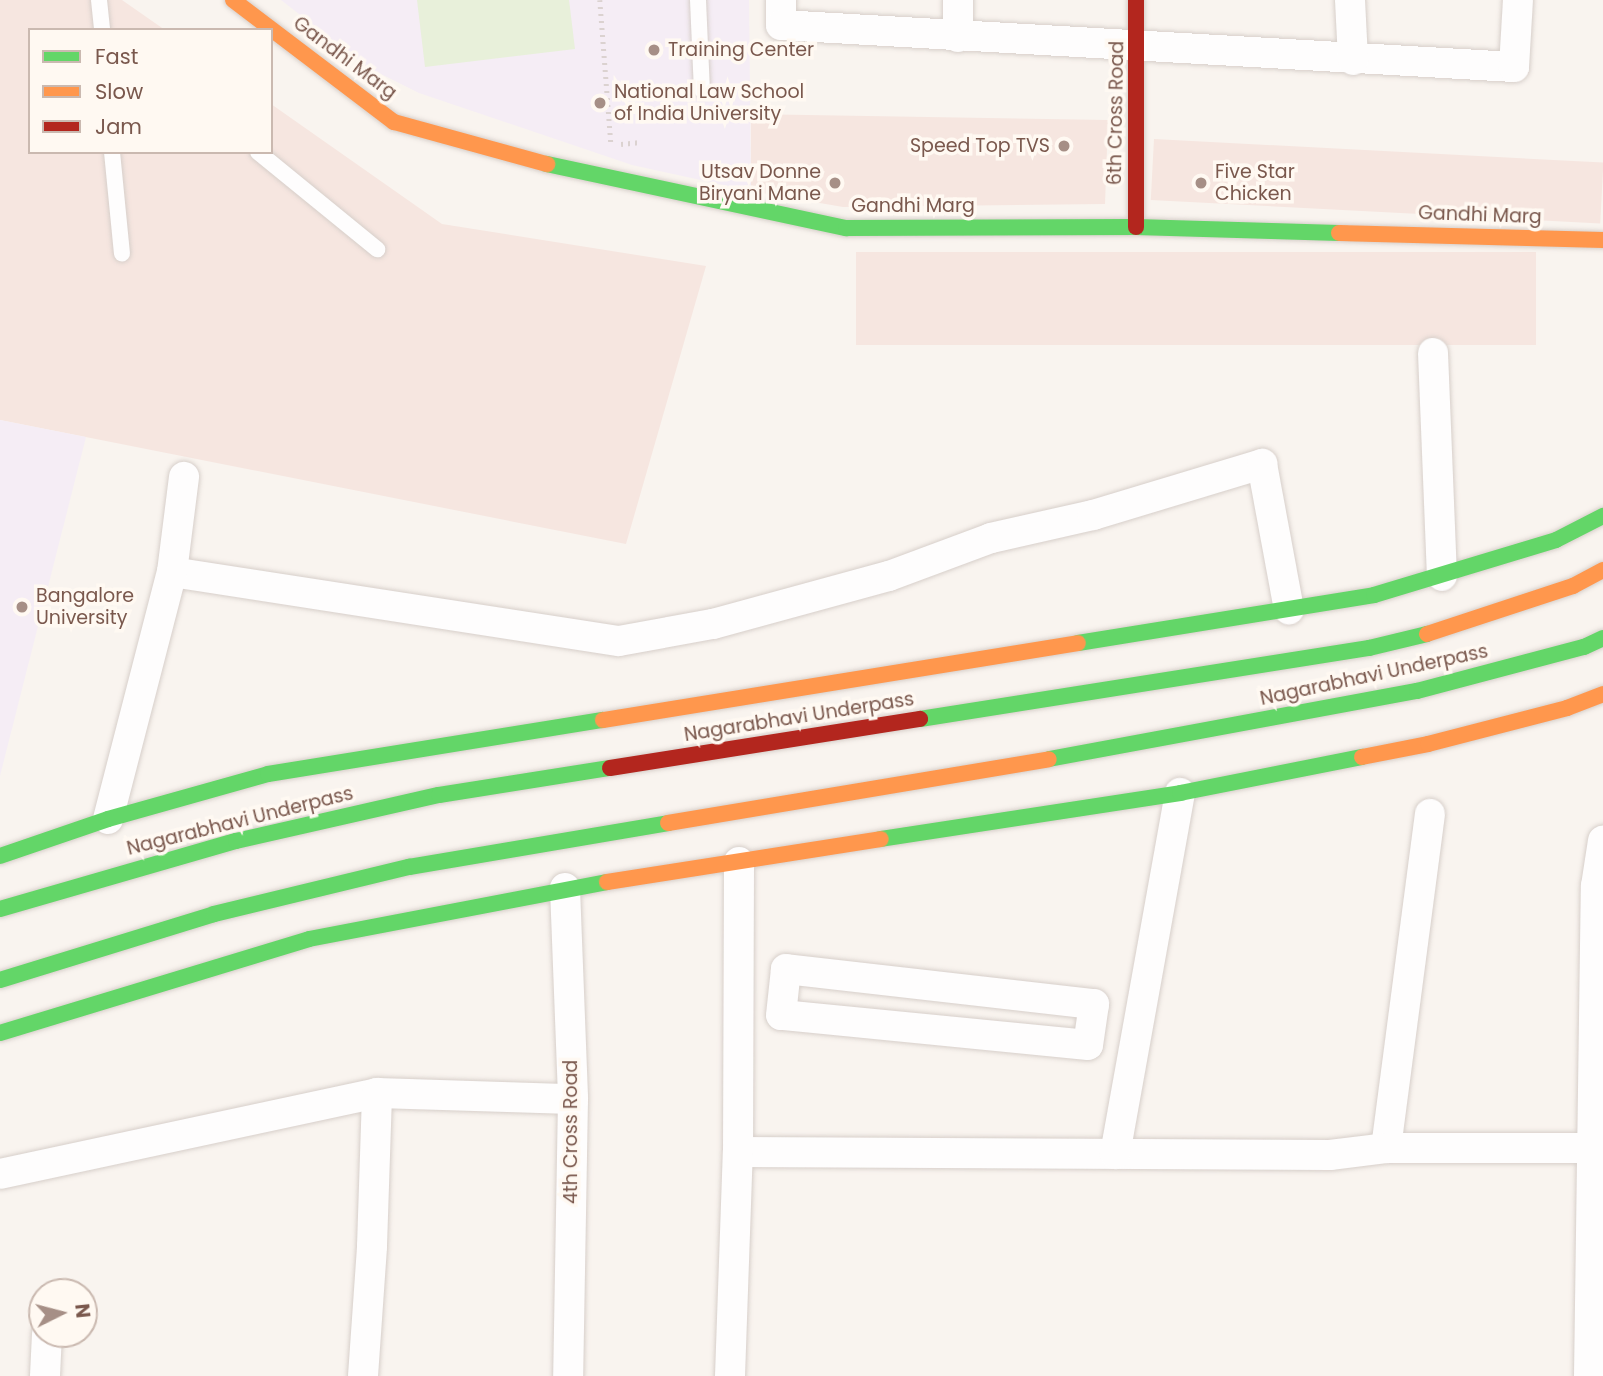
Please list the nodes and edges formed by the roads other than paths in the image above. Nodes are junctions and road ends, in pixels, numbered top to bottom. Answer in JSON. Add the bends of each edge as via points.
{"nodes":[{"id":1,"x":99,"y":0,"type":"edge"},
{"id":2,"x":233,"y":0,"type":"edge"},
{"id":3,"x":698,"y":0,"type":"edge"},
{"id":4,"x":781,"y":0,"type":"edge"},
{"id":5,"x":958,"y":0,"type":"edge"},
{"id":6,"x":1136,"y":0,"type":"edge"},
{"id":7,"x":1350,"y":0,"type":"edge"},
{"id":8,"x":1518,"y":0,"type":"edge"},
{"id":9,"x":103,"y":28,"type":"edge"},
{"id":10,"x":270,"y":28,"type":"edge"},
{"id":11,"x":273,"y":30,"type":"edge"},
{"id":12,"x":958,"y":37,"type":"junction"},
{"id":13,"x":1138,"y":44,"type":"junction"},
{"id":14,"x":1353,"y":60,"type":"junction"},
{"id":15,"x":702,"y":90,"type":"dead end"},
{"id":16,"x":113,"y":154,"type":"edge"},
{"id":17,"x":260,"y":154,"type":"edge"},
{"id":18,"x":1136,"y":227,"type":"junction"},
{"id":19,"x":1603,"y":240,"type":"edge"},
{"id":20,"x":377,"y":249,"type":"dead end"},
{"id":21,"x":121,"y":254,"type":"dead end"},
{"id":22,"x":1433,"y":353,"type":"dead end"},
{"id":23,"x":184,"y":477,"type":"dead end"},
{"id":24,"x":1603,"y":516,"type":"edge"},
{"id":25,"x":1603,"y":570,"type":"edge"},
{"id":26,"x":172,"y":572,"type":"junction"},
{"id":27,"x":1442,"y":576,"type":"junction"},
{"id":28,"x":1289,"y":610,"type":"junction"},
{"id":29,"x":1603,"y":638,"type":"edge"},
{"id":30,"x":1603,"y":694,"type":"edge"},
{"id":31,"x":1180,"y":793,"type":"junction"},
{"id":32,"x":1430,"y":814,"type":"dead end"},
{"id":33,"x":108,"y":819,"type":"junction"},
{"id":34,"x":1603,"y":841,"type":"edge"},
{"id":35,"x":0,"y":856,"type":"edge"},
{"id":36,"x":739,"y":862,"type":"junction"},
{"id":37,"x":1600,"y":887,"type":"edge"},
{"id":38,"x":565,"y":888,"type":"junction"},
{"id":39,"x":0,"y":909,"type":"edge"},
{"id":40,"x":0,"y":980,"type":"edge"},
{"id":41,"x":1092,"y":1026,"type":"junction"},
{"id":42,"x":0,"y":1033,"type":"edge"},
{"id":43,"x":1137,"y":1035,"type":"junction"},
{"id":44,"x":377,"y":1093,"type":"junction"},
{"id":45,"x":573,"y":1099,"type":"junction"},
{"id":46,"x":1386,"y":1148,"type":"junction"},
{"id":47,"x":1591,"y":1149,"type":"junction"},
{"id":48,"x":738,"y":1152,"type":"junction"},
{"id":49,"x":1115,"y":1154,"type":"junction"},
{"id":50,"x":0,"y":1174,"type":"edge"},
{"id":51,"x":47,"y":1348,"type":"edge"},
{"id":52,"x":46,"y":1376,"type":"edge"},
{"id":53,"x":363,"y":1376,"type":"edge"},
{"id":54,"x":568,"y":1376,"type":"edge"},
{"id":55,"x":730,"y":1376,"type":"edge"},
{"id":56,"x":1589,"y":1376,"type":"edge"}],
"edges":[{"from":1,"to":9,"type":"lane"},
{"from":2,"to":10,"type":"main road","name":"Gandhi Marg"},
{"from":3,"to":15,"type":"lane"},
{"from":4,"to":12,"type":"street","via":[[781,25]]},
{"from":5,"to":12,"type":"street"},
{"from":6,"to":13,"type":"main road","name":"6th Cross Road"},
{"from":7,"to":14,"type":"street"},
{"from":8,"to":14,"type":"street","via":[[1514,67]]},
{"from":11,"to":18,"type":"main road","name":"Gandhi Marg","via":[[394,122],[613,180],[846,228]]},
{"from":12,"to":13,"type":"street"},
{"from":13,"to":14,"type":"street"},
{"from":13,"to":18,"type":"main road","name":"6th Cross Road"},
{"from":16,"to":21,"type":"lane"},
{"from":17,"to":20,"type":"lane"},
{"from":18,"to":19,"type":"main road","name":"Gandhi Marg"},
{"from":22,"to":27,"type":"street"},
{"from":23,"to":26,"type":"street"},
{"from":24,"to":27,"type":"main road","via":[[1556,540]]},
{"from":25,"to":39,"type":"main road","name":"Nagarabhavi Underpass","via":[[1505,610],[1370,648],[439,795],[236,841]]},
{"from":26,"to":28,"type":"street","via":[[619,641],[713,624],[876,579],[991,538],[1093,516],[1262,464]]},
{"from":26,"to":33,"type":"street"},
{"from":27,"to":28,"type":"main road","via":[[1374,595]]},
{"from":28,"to":33,"type":"main road","via":[[282,772]]},
{"from":29,"to":40,"type":"main road","name":"Nagarabhavi Underpass","via":[[1584,647],[1404,694],[409,867],[215,914]]},
{"from":30,"to":31,"type":"main road","via":[[1567,708],[1428,744]]},
{"from":31,"to":36,"type":"main road"},
{"from":31,"to":43,"type":"street"},
{"from":32,"to":46,"type":"street"},
{"from":33,"to":35,"type":"main road"},
{"from":34,"to":37,"type":"street"},
{"from":36,"to":38,"type":"main road"},
{"from":36,"to":48,"type":"street"},
{"from":37,"to":47,"type":"street"},
{"from":38,"to":42,"type":"main road","via":[[309,939]]},
{"from":38,"to":45,"type":"street","name":"4th Cross Road"},
{"from":41,"to":41,"type":"street","via":[[1094,1004],[786,969],[781,1015],[1088,1045]]},
{"from":41,"to":43,"type":"street"},
{"from":43,"to":49,"type":"street"},
{"from":44,"to":45,"type":"street"},
{"from":44,"to":50,"type":"street"},
{"from":44,"to":53,"type":"street"},
{"from":45,"to":54,"type":"street","name":"4th Cross Road"},
{"from":46,"to":47,"type":"street"},
{"from":46,"to":49,"type":"street","via":[[1330,1155]]},
{"from":47,"to":56,"type":"street"},
{"from":48,"to":49,"type":"street"},
{"from":48,"to":55,"type":"street"},
{"from":51,"to":52,"type":"street"}]}
